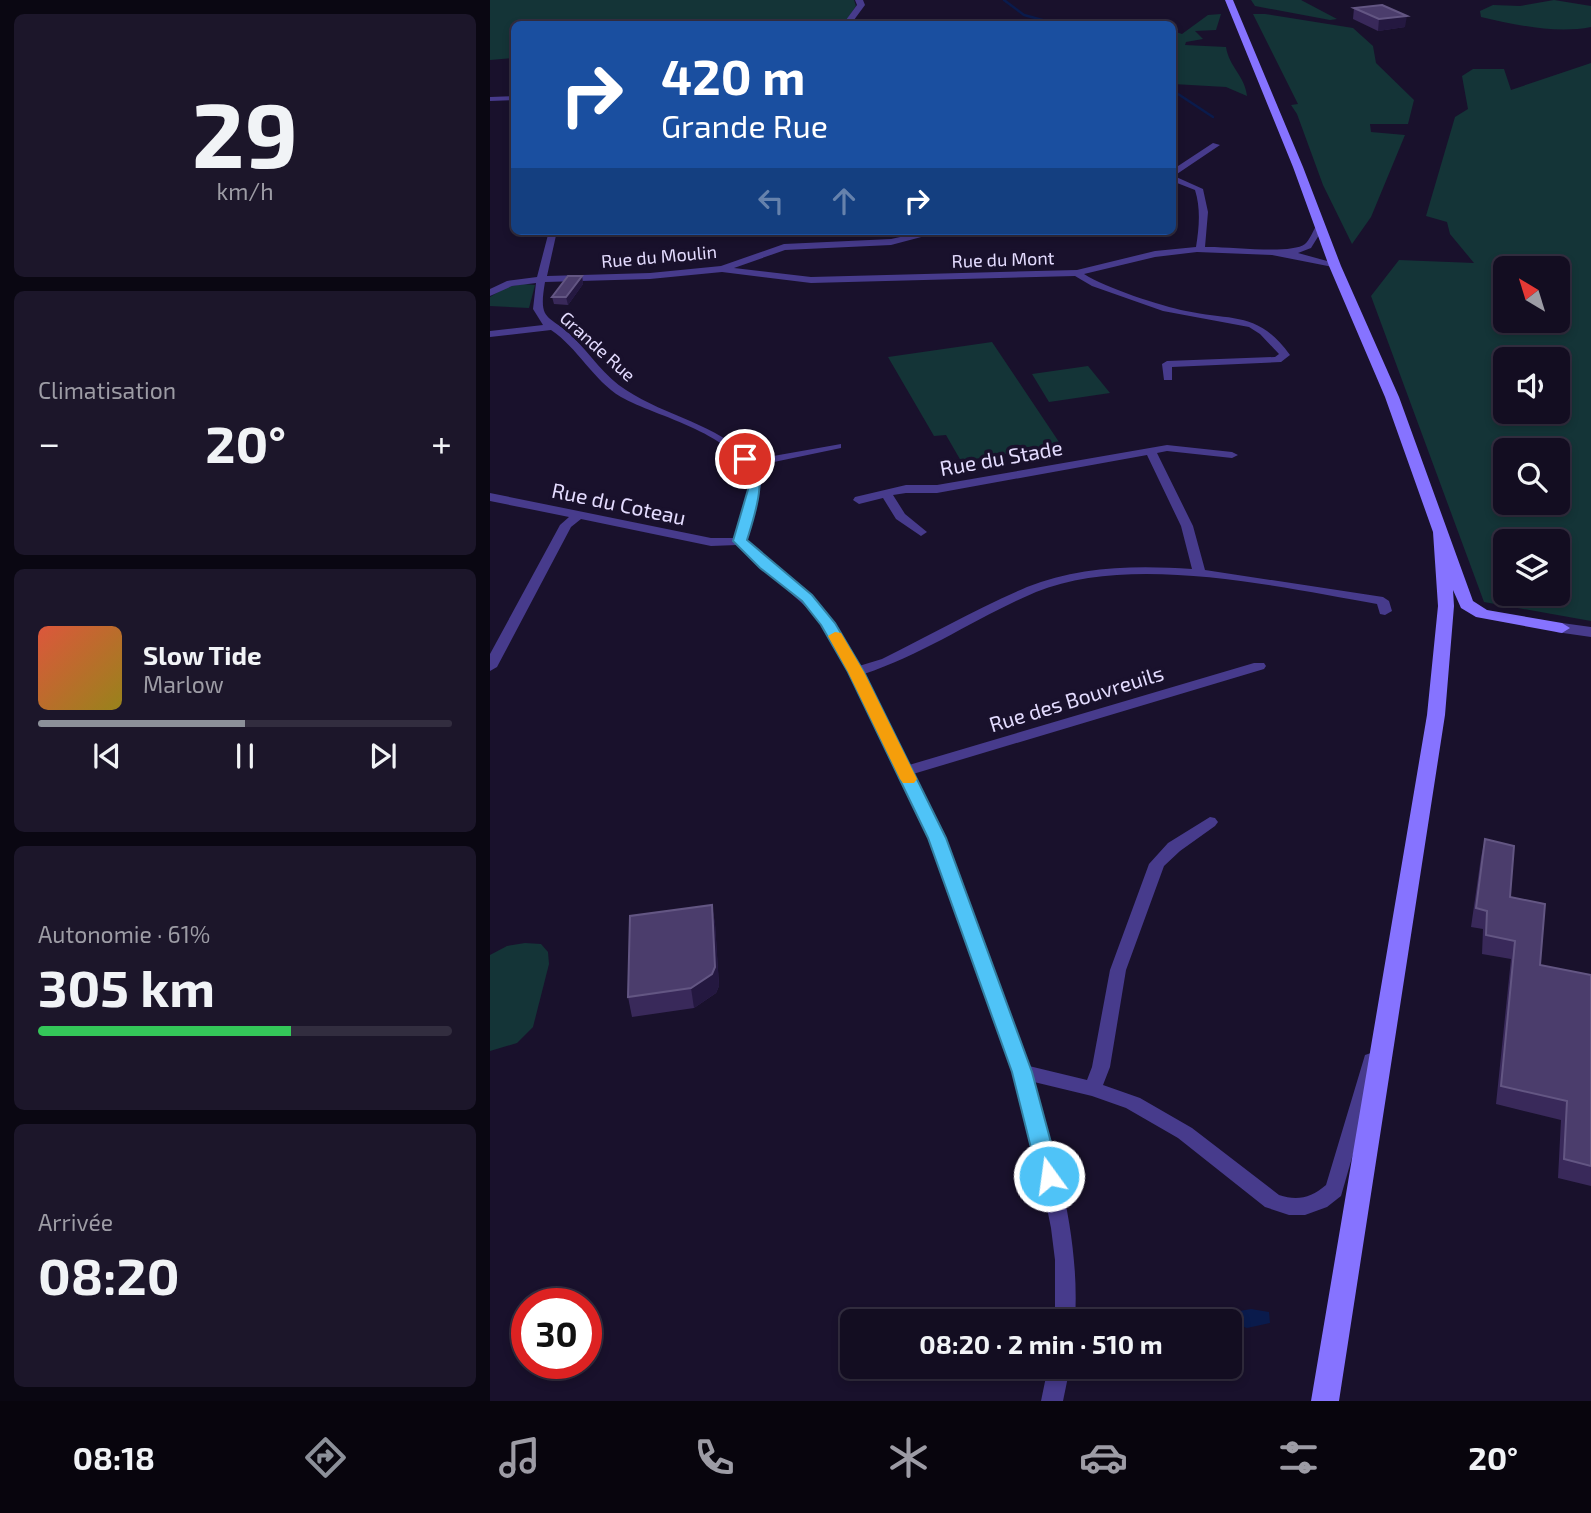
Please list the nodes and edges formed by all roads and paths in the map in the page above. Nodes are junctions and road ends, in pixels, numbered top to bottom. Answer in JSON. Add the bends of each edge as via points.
{"nodes":[{"id":1,"x":859,"y":0,"type":"edge"},
{"id":2,"x":1229,"y":0,"type":"edge"},
{"id":3,"x":849,"y":21,"type":"edge"},
{"id":4,"x":511,"y":98,"type":"edge"},
{"id":5,"x":493,"y":99,"type":"edge"},
{"id":6,"x":490,"y":107,"type":"edge"},
{"id":7,"x":1216,"y":145,"type":"dead end"},
{"id":8,"x":1176,"y":173,"type":"edge"},
{"id":9,"x":1176,"y":178,"type":"edge"},
{"id":10,"x":1320,"y":226,"type":"junction"},
{"id":11,"x":552,"y":235,"type":"edge"},
{"id":12,"x":922,"y":235,"type":"edge"},
{"id":13,"x":1200,"y":249,"type":"junction"},
{"id":14,"x":1285,"y":253,"type":"junction"},
{"id":15,"x":1334,"y":262,"type":"junction"},
{"id":16,"x":722,"y":269,"type":"junction"},
{"id":17,"x":1077,"y":273,"type":"junction"},
{"id":18,"x":543,"y":279,"type":"junction"},
{"id":19,"x":490,"y":280,"type":"edge"},
{"id":20,"x":510,"y":283,"type":"junction"},
{"id":21,"x":490,"y":293,"type":"edge"},
{"id":22,"x":552,"y":327,"type":"junction"},
{"id":23,"x":490,"y":334,"type":"edge"},
{"id":24,"x":1168,"y":377,"type":"dead end"},
{"id":25,"x":838,"y":446,"type":"dead end"},
{"id":26,"x":1150,"y":451,"type":"junction"},
{"id":27,"x":1232,"y":455,"type":"dead end"},
{"id":28,"x":749,"y":464,"type":"junction"},
{"id":29,"x":886,"y":493,"type":"junction"},
{"id":30,"x":490,"y":497,"type":"edge"},
{"id":31,"x":859,"y":500,"type":"dead end"},
{"id":32,"x":579,"y":515,"type":"junction"},
{"id":33,"x":922,"y":532,"type":"dead end"},
{"id":34,"x":1441,"y":532,"type":"junction"},
{"id":35,"x":740,"y":541,"type":"junction"},
{"id":36,"x":1199,"y":574,"type":"junction"},
{"id":37,"x":1385,"y":611,"type":"dead end"},
{"id":38,"x":1562,"y":628,"type":"joint"},
{"id":39,"x":1591,"y":632,"type":"edge"},
{"id":40,"x":1259,"y":666,"type":"dead end"},
{"id":41,"x":490,"y":667,"type":"edge"},
{"id":42,"x":856,"y":672,"type":"junction"},
{"id":43,"x":905,"y":771,"type":"junction"},
{"id":44,"x":1210,"y":822,"type":"dead end"},
{"id":45,"x":1395,"y":974,"type":"junction"},
{"id":46,"x":1022,"y":1072,"type":"junction"},
{"id":47,"x":1093,"y":1089,"type":"junction"},
{"id":48,"x":1067,"y":1309,"type":"edge"},
{"id":49,"x":1057,"y":1379,"type":"edge"},
{"id":50,"x":1052,"y":1401,"type":"edge"},
{"id":51,"x":1325,"y":1401,"type":"edge"}],
"edges":[{"from":1,"to":3,"type":"street","via":[[861,5]]},
{"from":2,"to":10,"type":"main road"},
{"from":4,"to":5,"type":"street"},
{"from":5,"to":6,"type":"street"},
{"from":7,"to":8,"type":"street"},
{"from":9,"to":13,"type":"street","via":[[1199,189],[1203,199]]},
{"from":10,"to":14,"type":"street","via":[[1308,246]]},
{"from":10,"to":15,"type":"main road"},
{"from":11,"to":18,"type":"street","name":"Grande Rue"},
{"from":12,"to":16,"type":"street","name":"Rue du Moulin","via":[[891,242],[784,247]]},
{"from":13,"to":14,"type":"street","name":"Rue du Mont"},
{"from":13,"to":17,"type":"street","name":"Rue du Mont","via":[[1153,254]]},
{"from":14,"to":15,"type":"street","name":"Rue du Mont"},
{"from":15,"to":34,"type":"main road","via":[[1392,397]]},
{"from":16,"to":17,"type":"street","name":"Rue du Mont","via":[[811,280]]},
{"from":16,"to":18,"type":"street","name":"Rue du Moulin"},
{"from":17,"to":24,"type":"street","via":[[1168,310],[1260,328],[1285,355],[1277,360],[1167,364]]},
{"from":18,"to":20,"type":"street","name":"Rue du Moulin"},
{"from":18,"to":22,"type":"street","name":"Grande Rue","via":[[538,312]]},
{"from":19,"to":20,"type":"street"},
{"from":20,"to":21,"type":"street"},
{"from":22,"to":23,"type":"street"},
{"from":22,"to":28,"type":"street","name":"Grande Rue","via":[[618,390],[730,445]]},
{"from":25,"to":28,"type":"street"},
{"from":26,"to":27,"type":"street","name":"Rue du Stade","via":[[1182,449]]},
{"from":26,"to":29,"type":"street","name":"Rue du Stade","via":[[937,489]]},
{"from":26,"to":36,"type":"street","via":[[1172,492]]},
{"from":28,"to":35,"type":"street","via":[[755,486]]},
{"from":29,"to":31,"type":"street","name":"Rue du Stade"},
{"from":29,"to":33,"type":"street","via":[[900,516]]},
{"from":30,"to":32,"type":"street","name":"Rue du Coteau"},
{"from":32,"to":35,"type":"street","name":"Rue du Coteau","via":[[711,542]]},
{"from":32,"to":41,"type":"street","via":[[566,525]]},
{"from":34,"to":38,"type":"main road","via":[[1463,599],[1471,609]]},
{"from":34,"to":45,"type":"main road","via":[[1446,606],[1436,715]]},
{"from":35,"to":42,"type":"street","via":[[820,612]]},
{"from":36,"to":37,"type":"street","via":[[1383,601]]},
{"from":36,"to":42,"type":"street","via":[[1118,572],[1052,582],[887,662]]},
{"from":38,"to":39,"type":"street"},
{"from":40,"to":43,"type":"street","name":"Rue des Bouvreuils"},
{"from":42,"to":43,"type":"street"},
{"from":43,"to":46,"type":"street","via":[[937,838]]},
{"from":44,"to":47,"type":"street","via":[[1157,864],[1118,970]]},
{"from":45,"to":47,"type":"street","via":[[1334,1190],[1324,1200],[1305,1207],[1284,1207],[1185,1133],[1133,1104]]},
{"from":45,"to":51,"type":"main road"},
{"from":46,"to":47,"type":"street"},
{"from":46,"to":48,"type":"street","via":[[1060,1221]]},
{"from":49,"to":50,"type":"street"}]}
